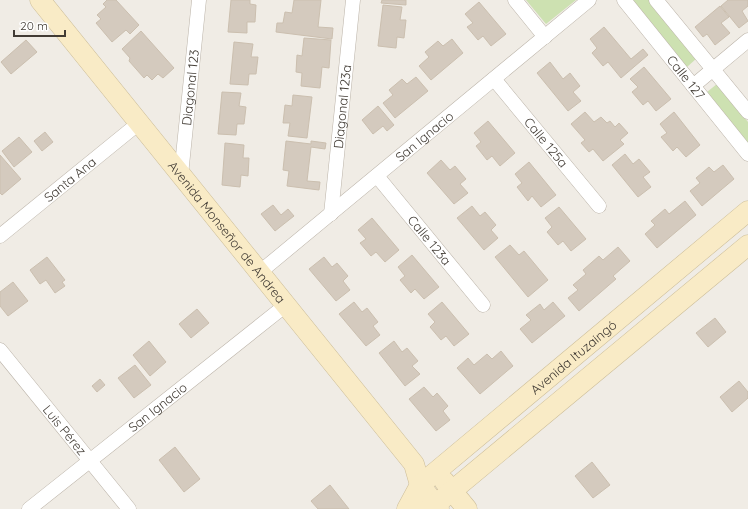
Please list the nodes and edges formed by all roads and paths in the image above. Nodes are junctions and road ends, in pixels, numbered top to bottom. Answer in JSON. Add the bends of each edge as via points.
{"nodes":[{"id":1,"x":40,"y":0,"type":"edge"},
{"id":2,"x":199,"y":0,"type":"edge"},
{"id":3,"x":353,"y":0,"type":"edge"},
{"id":4,"x":515,"y":0,"type":"edge"},
{"id":5,"x":589,"y":0,"type":"edge"},
{"id":6,"x":624,"y":0,"type":"edge"},
{"id":7,"x":656,"y":0,"type":"edge"},
{"id":8,"x":545,"y":37,"type":"junction"},
{"id":9,"x":748,"y":40,"type":"edge"},
{"id":10,"x":712,"y":70,"type":"junction"},
{"id":11,"x":494,"y":79,"type":"junction"},
{"id":12,"x":693,"y":86,"type":"junction"},
{"id":13,"x":748,"y":112,"type":"edge"},
{"id":14,"x":139,"y":123,"type":"junction"},
{"id":15,"x":748,"y":154,"type":"edge"},
{"id":16,"x":181,"y":175,"type":"junction"},
{"id":17,"x":377,"y":176,"type":"junction"},
{"id":18,"x":599,"y":206,"type":"dead end"},
{"id":19,"x":748,"y":211,"type":"edge"},
{"id":20,"x":331,"y":214,"type":"junction"},
{"id":21,"x":0,"y":236,"type":"edge"},
{"id":22,"x":748,"y":245,"type":"edge"},
{"id":23,"x":260,"y":272,"type":"junction"},
{"id":24,"x":286,"y":305,"type":"junction"},
{"id":25,"x":483,"y":305,"type":"dead end"},
{"id":26,"x":0,"y":350,"type":"edge"},
{"id":27,"x":90,"y":461,"type":"junction"},
{"id":28,"x":414,"y":464,"type":"junction"},
{"id":29,"x":437,"y":471,"type":"junction"},
{"id":30,"x":420,"y":485,"type":"junction"},
{"id":31,"x":452,"y":491,"type":"junction"},
{"id":32,"x":430,"y":508,"type":"edge"},
{"id":33,"x":29,"y":509,"type":"edge"},
{"id":34,"x":129,"y":509,"type":"edge"},
{"id":35,"x":407,"y":509,"type":"edge"},
{"id":36,"x":467,"y":509,"type":"edge"}],
"edges":[{"from":1,"to":14,"type":"main road","name":"Avenida Monseñor de Andrea"},
{"from":2,"to":16,"type":"street","name":"Diagonal 123"},
{"from":3,"to":20,"type":"street","name":"Diagonal 123a"},
{"from":4,"to":8,"type":"street"},
{"from":5,"to":8,"type":"street","name":"San Ignacio"},
{"from":6,"to":12,"type":"street","name":"Calle 127"},
{"from":7,"to":10,"type":"street","name":"Calle 127"},
{"from":8,"to":11,"type":"street","name":"San Ignacio"},
{"from":9,"to":10,"type":"street"},
{"from":10,"to":12,"type":"street"},
{"from":10,"to":13,"type":"street","name":"Calle 127"},
{"from":11,"to":17,"type":"street","name":"San Ignacio"},
{"from":11,"to":18,"type":"street","name":"Calle 125a"},
{"from":12,"to":15,"type":"street","name":"Calle 127"},
{"from":14,"to":16,"type":"main road","name":"Avenida Monseñor de Andrea"},
{"from":14,"to":21,"type":"street","name":"Santa Ana"},
{"from":16,"to":23,"type":"main road","name":"Avenida Monseñor de Andrea"},
{"from":17,"to":20,"type":"street","name":"San Ignacio"},
{"from":17,"to":25,"type":"street","name":"Calle 123a"},
{"from":19,"to":29,"type":"main road","name":"Avenida Ituzaingó"},
{"from":20,"to":23,"type":"street","name":"San Ignacio"},
{"from":22,"to":31,"type":"main road","name":"Avenida Ituzaingó"},
{"from":23,"to":24,"type":"main road","name":"Avenida Monseñor de Andrea"},
{"from":24,"to":27,"type":"street","name":"San Ignacio"},
{"from":24,"to":28,"type":"main road","name":"Avenida Monseñor de Andrea"},
{"from":26,"to":27,"type":"street","name":"Luis Pérez"},
{"from":27,"to":33,"type":"street","name":"San Ignacio"},
{"from":27,"to":34,"type":"street","name":"Luis Pérez"},
{"from":28,"to":29,"type":"main road"},
{"from":28,"to":30,"type":"main road","name":"Avenida Monseñor de Andrea"},
{"from":29,"to":30,"type":"main road","name":"Avenida Ituzaingó"},
{"from":29,"to":31,"type":"main road"},
{"from":30,"to":32,"type":"main road","name":"Avenida Monseñor de Andrea"},
{"from":30,"to":35,"type":"main road","name":"Avenida Ituzaingó"},
{"from":31,"to":32,"type":"main road","name":"Avenida Ituzaingó"},
{"from":31,"to":36,"type":"main road"}]}
